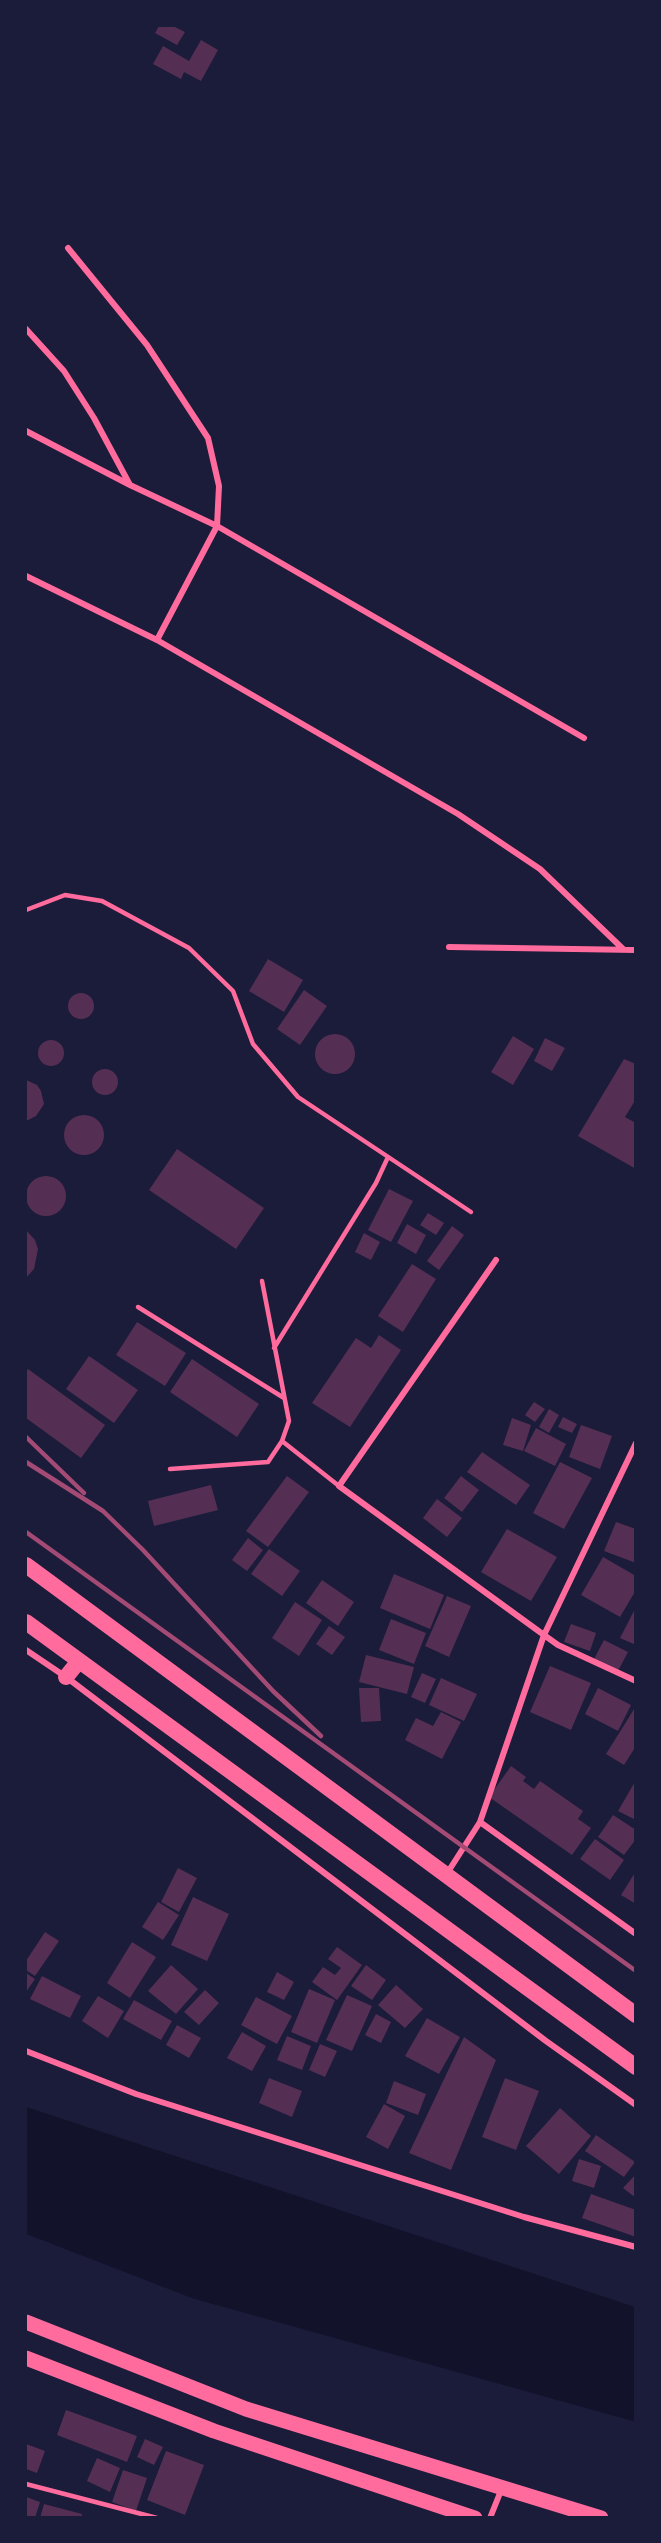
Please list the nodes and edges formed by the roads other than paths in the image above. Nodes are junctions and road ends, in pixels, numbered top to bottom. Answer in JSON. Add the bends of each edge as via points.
{"nodes":[{"id":1,"x":68,"y":248,"type":"dead end"},
{"id":2,"x":26,"y":329,"type":"edge"},
{"id":3,"x":26,"y":431,"type":"edge"},
{"id":4,"x":130,"y":485,"type":"junction"},
{"id":5,"x":217,"y":526,"type":"junction"},
{"id":6,"x":26,"y":576,"type":"edge"},
{"id":7,"x":158,"y":640,"type":"junction"},
{"id":8,"x":584,"y":738,"type":"dead end"},
{"id":9,"x":26,"y":910,"type":"edge"},
{"id":10,"x":449,"y":947,"type":"dead end"},
{"id":11,"x":623,"y":949,"type":"junction"},
{"id":12,"x":636,"y":950,"type":"edge"},
{"id":13,"x":388,"y":1157,"type":"junction"},
{"id":14,"x":471,"y":1212,"type":"dead end"},
{"id":15,"x":496,"y":1260,"type":"dead end"},
{"id":16,"x":262,"y":1281,"type":"dead end"},
{"id":17,"x":138,"y":1307,"type":"dead end"},
{"id":18,"x":274,"y":1348,"type":"junction"},
{"id":19,"x":284,"y":1398,"type":"junction"},
{"id":20,"x":282,"y":1441,"type":"junction"},
{"id":21,"x":636,"y":1443,"type":"edge"},
{"id":22,"x":170,"y":1469,"type":"dead end"},
{"id":23,"x":339,"y":1486,"type":"junction"},
{"id":24,"x":26,"y":1565,"type":"edge"},
{"id":25,"x":26,"y":1622,"type":"edge"},
{"id":26,"x":544,"y":1635,"type":"junction"},
{"id":27,"x":26,"y":1650,"type":"edge"},
{"id":28,"x":79,"y":1661,"type":"junction"},
{"id":29,"x":66,"y":1677,"type":"junction"},
{"id":30,"x":636,"y":1681,"type":"edge"},
{"id":31,"x":480,"y":1822,"type":"junction"},
{"id":32,"x":446,"y":1875,"type":"junction"},
{"id":33,"x":636,"y":1934,"type":"edge"},
{"id":34,"x":636,"y":2015,"type":"edge"},
{"id":35,"x":26,"y":2050,"type":"edge"},
{"id":36,"x":636,"y":2067,"type":"edge"},
{"id":37,"x":636,"y":2105,"type":"edge"},
{"id":38,"x":636,"y":2247,"type":"edge"},
{"id":39,"x":26,"y":2322,"type":"edge"},
{"id":40,"x":26,"y":2358,"type":"edge"},
{"id":41,"x":26,"y":2484,"type":"edge"},
{"id":42,"x":502,"y":2488,"type":"junction"},
{"id":43,"x":157,"y":2517,"type":"edge"},
{"id":44,"x":476,"y":2517,"type":"edge"},
{"id":45,"x":490,"y":2517,"type":"edge"},
{"id":46,"x":600,"y":2517,"type":"edge"}],
"edges":[{"from":1,"to":5,"type":"street","via":[[147,345],[208,438],[219,486]]},
{"from":2,"to":4,"type":"street","via":[[70,381]]},
{"from":3,"to":4,"type":"street"},
{"from":4,"to":5,"type":"street"},
{"from":5,"to":7,"type":"street"},
{"from":5,"to":8,"type":"street"},
{"from":6,"to":7,"type":"street"},
{"from":7,"to":11,"type":"street","via":[[458,814],[540,869]]},
{"from":9,"to":13,"type":"lane","via":[[65,895],[102,901],[189,948],[233,991],[253,1044],[298,1097]]},
{"from":10,"to":11,"type":"street"},
{"from":11,"to":12,"type":"street"},
{"from":13,"to":14,"type":"lane"},
{"from":13,"to":18,"type":"lane","via":[[376,1183]]},
{"from":15,"to":23,"type":"street"},
{"from":16,"to":18,"type":"lane"},
{"from":17,"to":19,"type":"lane"},
{"from":18,"to":19,"type":"lane"},
{"from":19,"to":20,"type":"lane","via":[[289,1421]]},
{"from":20,"to":22,"type":"lane","via":[[267,1462]]},
{"from":20,"to":23,"type":"lane"},
{"from":21,"to":26,"type":"street"},
{"from":23,"to":26,"type":"street"},
{"from":24,"to":32,"type":"highway"},
{"from":25,"to":28,"type":"highway"},
{"from":26,"to":30,"type":"street"},
{"from":26,"to":31,"type":"street"},
{"from":27,"to":29,"type":"street"},
{"from":28,"to":29,"type":"highway"},
{"from":28,"to":36,"type":"highway"},
{"from":29,"to":37,"type":"street"},
{"from":31,"to":32,"type":"street"},
{"from":31,"to":33,"type":"street"},
{"from":32,"to":34,"type":"highway"},
{"from":35,"to":38,"type":"street","via":[[136,2094],[524,2217]]},
{"from":39,"to":42,"type":"main road","via":[[246,2409]]},
{"from":40,"to":44,"type":"main road","via":[[214,2431]]},
{"from":41,"to":43,"type":"lane"},
{"from":42,"to":45,"type":"street"},
{"from":42,"to":46,"type":"main road"}]}
